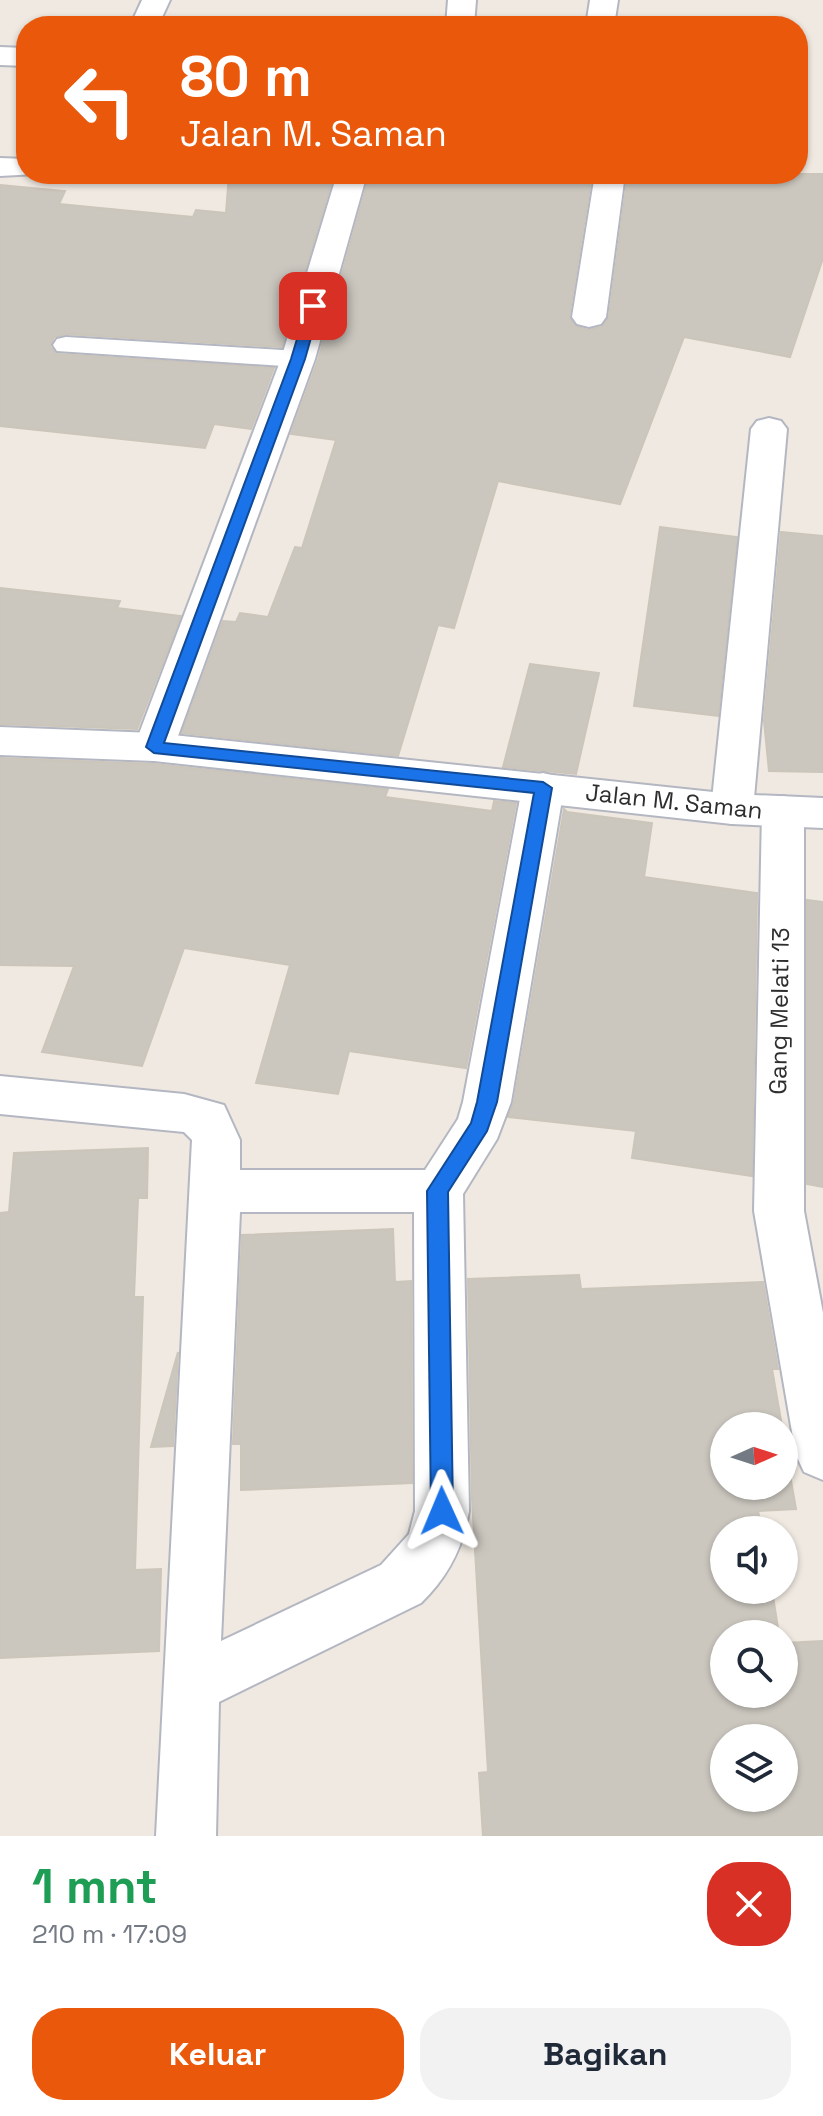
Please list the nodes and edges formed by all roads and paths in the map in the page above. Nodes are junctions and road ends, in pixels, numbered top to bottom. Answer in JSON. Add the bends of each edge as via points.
{"nodes":[{"id":1,"x":349,"y":184,"type":"edge"},
{"id":2,"x":609,"y":184,"type":"edge"},
{"id":3,"x":589,"y":317,"type":"dead end"},
{"id":4,"x":66,"y":345,"type":"dead end"},
{"id":5,"x":298,"y":359,"type":"junction"},
{"id":6,"x":769,"y":429,"type":"dead end"},
{"id":7,"x":0,"y":741,"type":"edge"},
{"id":8,"x":154,"y":747,"type":"junction"},
{"id":9,"x":543,"y":788,"type":"junction"},
{"id":10,"x":732,"y":809,"type":"junction"},
{"id":11,"x":803,"y":812,"type":"edge"},
{"id":12,"x":0,"y":1095,"type":"edge"},
{"id":13,"x":216,"y":1191,"type":"junction"},
{"id":14,"x":438,"y":1191,"type":"junction"},
{"id":15,"x":823,"y":1455,"type":"edge"},
{"id":16,"x":190,"y":1686,"type":"junction"},
{"id":17,"x":186,"y":1836,"type":"edge"}],
"edges":[{"from":1,"to":5,"type":"street"},
{"from":2,"to":3,"type":"street"},
{"from":4,"to":5,"type":"lane"},
{"from":5,"to":8,"type":"street"},
{"from":6,"to":10,"type":"street"},
{"from":7,"to":8,"type":"street","name":"Jalan M. Saman"},
{"from":8,"to":9,"type":"street","name":"Jalan M. Saman"},
{"from":9,"to":10,"type":"street","name":"Jalan M. Saman"},
{"from":9,"to":14,"type":"street","via":[[487,1102],[480,1125]]},
{"from":10,"to":11,"type":"street","name":"Jalan M. Saman"},
{"from":11,"to":15,"type":"street","name":"Gang Melati 13","via":[[778,1031],[779,1211]]},
{"from":12,"to":13,"type":"street","via":[[207,1119],[216,1140]]},
{"from":13,"to":14,"type":"street"},
{"from":13,"to":16,"type":"street"},
{"from":14,"to":16,"type":"street","via":[[442,1511],[437,1542],[401,1584]]},
{"from":16,"to":17,"type":"street"}]}
